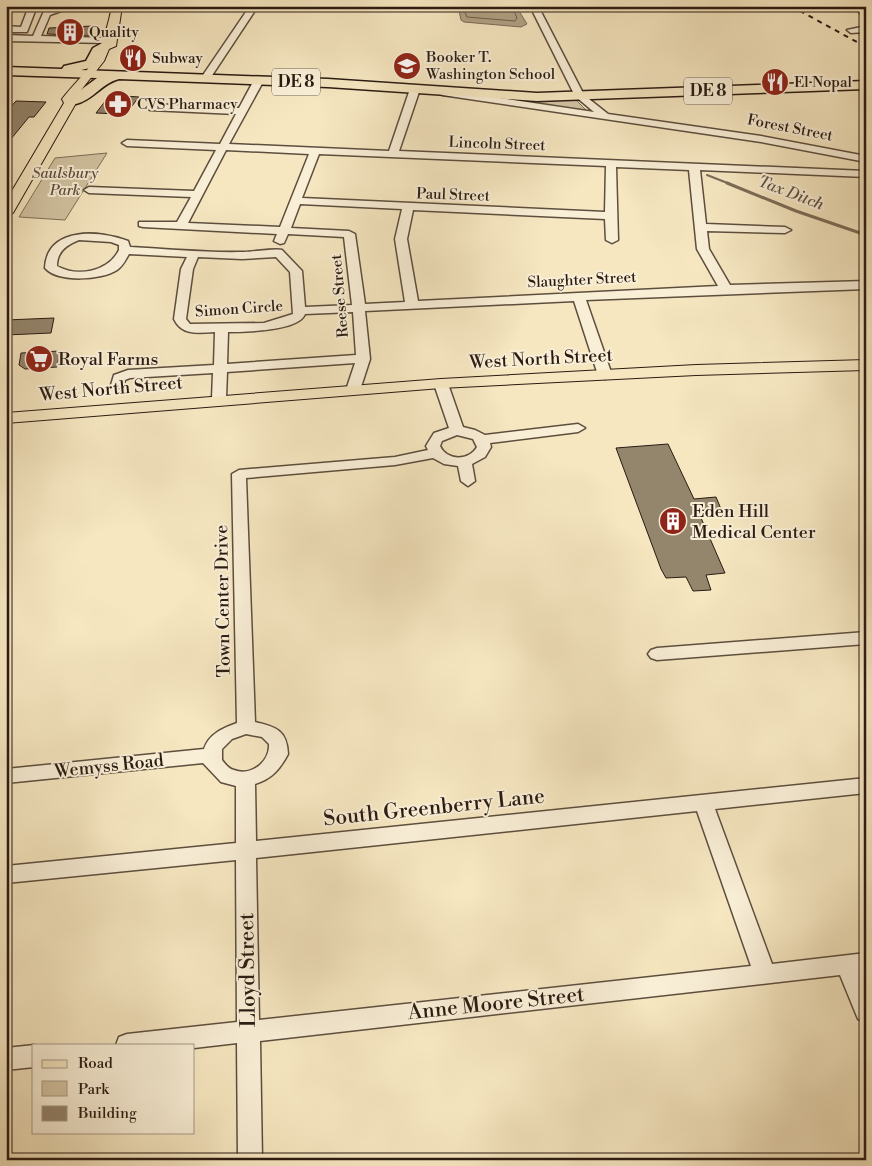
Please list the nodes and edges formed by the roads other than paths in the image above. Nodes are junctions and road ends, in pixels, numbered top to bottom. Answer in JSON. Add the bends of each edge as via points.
{"nodes":[{"id":1,"x":71,"y":6,"type":"edge"},
{"id":2,"x":117,"y":6,"type":"edge"},
{"id":3,"x":254,"y":6,"type":"edge"},
{"id":4,"x":534,"y":6,"type":"edge"},
{"id":5,"x":856,"y":6,"type":"edge"},
{"id":6,"x":32,"y":10,"type":"edge"},
{"id":7,"x":47,"y":13,"type":"junction"},
{"id":8,"x":866,"y":16,"type":"edge"},
{"id":9,"x":866,"y":29,"type":"edge"},
{"id":10,"x":6,"y":30,"type":"edge"},
{"id":11,"x":851,"y":30,"type":"dead end"},
{"id":12,"x":6,"y":38,"type":"edge"},
{"id":13,"x":36,"y":39,"type":"junction"},
{"id":14,"x":107,"y":41,"type":"junction"},
{"id":15,"x":107,"y":61,"type":"junction"},
{"id":16,"x":6,"y":67,"type":"edge"},
{"id":17,"x":6,"y":71,"type":"edge"},
{"id":18,"x":67,"y":71,"type":"junction"},
{"id":19,"x":93,"y":73,"type":"junction"},
{"id":20,"x":132,"y":74,"type":"junction"},
{"id":21,"x":206,"y":78,"type":"junction"},
{"id":22,"x":260,"y":80,"type":"junction"},
{"id":23,"x":78,"y":85,"type":"junction"},
{"id":24,"x":866,"y":85,"type":"edge"},
{"id":25,"x":415,"y":89,"type":"junction"},
{"id":26,"x":430,"y":90,"type":"junction"},
{"id":27,"x":580,"y":96,"type":"junction"},
{"id":28,"x":73,"y":101,"type":"junction"},
{"id":29,"x":150,"y":107,"type":"dead end"},
{"id":30,"x":243,"y":111,"type":"junction"},
{"id":31,"x":619,"y":117,"type":"junction"},
{"id":32,"x":127,"y":143,"type":"dead end"},
{"id":33,"x":223,"y":147,"type":"junction"},
{"id":34,"x":315,"y":151,"type":"junction"},
{"id":35,"x":393,"y":154,"type":"junction"},
{"id":36,"x":866,"y":159,"type":"edge"},
{"id":37,"x":611,"y":164,"type":"junction"},
{"id":38,"x":694,"y":167,"type":"junction"},
{"id":39,"x":866,"y":174,"type":"edge"},
{"id":40,"x":89,"y":190,"type":"dead end"},
{"id":41,"x":198,"y":194,"type":"junction"},
{"id":42,"x":295,"y":201,"type":"junction"},
{"id":43,"x":408,"y":208,"type":"junction"},
{"id":44,"x":6,"y":213,"type":"edge"},
{"id":45,"x":610,"y":216,"type":"junction"},
{"id":46,"x":143,"y":224,"type":"dead end"},
{"id":47,"x":181,"y":226,"type":"junction"},
{"id":48,"x":701,"y":227,"type":"junction"},
{"id":49,"x":785,"y":230,"type":"dead end"},
{"id":50,"x":283,"y":231,"type":"junction"},
{"id":51,"x":612,"y":240,"type":"dead end"},
{"id":52,"x":125,"y":250,"type":"junction"},
{"id":53,"x":278,"y":252,"type":"junction"},
{"id":54,"x":194,"y":254,"type":"junction"},
{"id":55,"x":866,"y":285,"type":"edge"},
{"id":56,"x":726,"y":289,"type":"junction"},
{"id":57,"x":579,"y":297,"type":"junction"},
{"id":58,"x":412,"y":305,"type":"junction"},
{"id":59,"x":359,"y":308,"type":"junction"},
{"id":60,"x":300,"y":311,"type":"junction"},
{"id":61,"x":222,"y":328,"type":"junction"},
{"id":62,"x":362,"y":359,"type":"junction"},
{"id":63,"x":866,"y":365,"type":"edge"},
{"id":64,"x":220,"y":368,"type":"junction"},
{"id":65,"x":605,"y":374,"type":"junction"},
{"id":66,"x":441,"y":384,"type":"junction"},
{"id":67,"x":118,"y":385,"type":"dead end"},
{"id":68,"x":353,"y":390,"type":"junction"},
{"id":69,"x":219,"y":398,"type":"junction"},
{"id":70,"x":6,"y":407,"type":"edge"},
{"id":71,"x":6,"y":418,"type":"edge"},
{"id":72,"x":578,"y":428,"type":"dead end"},
{"id":73,"x":457,"y":431,"type":"junction"},
{"id":74,"x":482,"y":440,"type":"junction"},
{"id":75,"x":436,"y":453,"type":"junction"},
{"id":76,"x":464,"y":461,"type":"junction"},
{"id":77,"x":468,"y":481,"type":"dead end"},
{"id":78,"x":866,"y":638,"type":"edge"},
{"id":79,"x":657,"y":654,"type":"dead end"},
{"id":80,"x":246,"y":727,"type":"junction"},
{"id":81,"x":211,"y":755,"type":"junction"},
{"id":82,"x":6,"y":776,"type":"edge"},
{"id":83,"x":245,"y":780,"type":"junction"},
{"id":84,"x":866,"y":785,"type":"edge"},
{"id":85,"x":704,"y":802,"type":"junction"},
{"id":86,"x":246,"y":850,"type":"junction"},
{"id":87,"x":6,"y":875,"type":"edge"},
{"id":88,"x":856,"y":964,"type":"edge"},
{"id":89,"x":765,"y":975,"type":"junction"},
{"id":90,"x":866,"y":1012,"type":"edge"},
{"id":91,"x":248,"y":1031,"type":"junction"},
{"id":92,"x":136,"y":1044,"type":"edge"},
{"id":93,"x":32,"y":1056,"type":"edge"},
{"id":94,"x":6,"y":1059,"type":"edge"},
{"id":95,"x":250,"y":1160,"type":"edge"}],
"edges":[{"from":1,"to":7,"type":"street"},
{"from":2,"to":14,"type":"main road"},
{"from":3,"to":21,"type":"street"},
{"from":4,"to":27,"type":"street"},
{"from":5,"to":8,"type":"street"},
{"from":6,"to":7,"type":"street"},
{"from":6,"to":10,"type":"street","via":[[24,30]]},
{"from":7,"to":13,"type":"street"},
{"from":9,"to":11,"type":"street"},
{"from":12,"to":13,"type":"street"},
{"from":13,"to":14,"type":"street"},
{"from":14,"to":15,"type":"main road","via":[[113,38]]},
{"from":14,"to":18,"type":"highway","via":[[91,64]]},
{"from":14,"to":19,"type":"main road"},
{"from":15,"to":19,"type":"main road"},
{"from":15,"to":20,"type":"highway","via":[[111,68]]},
{"from":16,"to":18,"type":"highway","number":"DE 8"},
{"from":17,"to":18,"type":"highway","number":"DE 8"},
{"from":18,"to":19,"type":"highway","number":"DE 8"},
{"from":18,"to":23,"type":"highway"},
{"from":19,"to":20,"type":"highway","name":"Forest Street","number":"DE 8"},
{"from":19,"to":23,"type":"main road"},
{"from":19,"to":28,"type":"main road"},
{"from":20,"to":21,"type":"highway","name":"Forest Street","number":"DE 8"},
{"from":20,"to":28,"type":"highway","via":[[98,81],[85,95]]},
{"from":21,"to":22,"type":"highway","name":"Forest Street","number":"DE 8"},
{"from":22,"to":25,"type":"highway","name":"Forest Street","number":"DE 8"},
{"from":22,"to":30,"type":"street"},
{"from":23,"to":28,"type":"main road","via":[[68,99]]},
{"from":24,"to":27,"type":"highway","number":"DE 8"},
{"from":25,"to":26,"type":"highway","name":"Forest Street","number":"DE 8"},
{"from":25,"to":35,"type":"street"},
{"from":26,"to":27,"type":"highway","name":"Forest Street","number":"DE 8","via":[[537,97]]},
{"from":26,"to":31,"type":"street","name":"Forest Street"},
{"from":27,"to":31,"type":"street","name":"Forest Street","via":[[595,110]]},
{"from":28,"to":44,"type":"main road"},
{"from":29,"to":30,"type":"street"},
{"from":30,"to":33,"type":"street"},
{"from":31,"to":36,"type":"street","name":"Forest Street","via":[[753,137]]},
{"from":32,"to":33,"type":"street","name":"Lincoln Street"},
{"from":33,"to":34,"type":"street","name":"Lincoln Street"},
{"from":33,"to":41,"type":"street"},
{"from":34,"to":35,"type":"street","name":"Lincoln Street"},
{"from":34,"to":42,"type":"street"},
{"from":35,"to":37,"type":"street","name":"Lincoln Street"},
{"from":37,"to":38,"type":"street","name":"Lincoln Street"},
{"from":37,"to":45,"type":"street"},
{"from":38,"to":39,"type":"street","name":"Lincoln Street"},
{"from":38,"to":48,"type":"street"},
{"from":40,"to":41,"type":"street"},
{"from":41,"to":47,"type":"street"},
{"from":42,"to":43,"type":"street","name":"Paul Street"},
{"from":42,"to":50,"type":"street"},
{"from":43,"to":45,"type":"street","name":"Paul Street"},
{"from":43,"to":58,"type":"street","via":[[400,239]]},
{"from":45,"to":51,"type":"street"},
{"from":46,"to":47,"type":"street","name":"Reese Street"},
{"from":47,"to":50,"type":"street","name":"Reese Street"},
{"from":48,"to":49,"type":"street"},
{"from":48,"to":56,"type":"street","via":[[703,249]]},
{"from":50,"to":53,"type":"street"},
{"from":50,"to":59,"type":"street","name":"Reese Street","via":[[349,234]]},
{"from":52,"to":52,"type":"street","via":[[124,242],[78,237],[60,244],[50,262],[51,268],[76,275],[108,270]]},
{"from":52,"to":54,"type":"street"},
{"from":53,"to":54,"type":"street","via":[[264,256]]},
{"from":53,"to":60,"type":"street","name":"Simon Circle","via":[[296,271]]},
{"from":54,"to":61,"type":"street","name":"Simon Circle","via":[[187,269],[180,319],[187,328],[195,330]]},
{"from":55,"to":56,"type":"street","name":"Slaughter Street"},
{"from":56,"to":57,"type":"street","name":"Slaughter Street"},
{"from":57,"to":58,"type":"street","name":"Slaughter Street"},
{"from":57,"to":65,"type":"street"},
{"from":58,"to":59,"type":"street","name":"Slaughter Street"},
{"from":59,"to":60,"type":"street","name":"Slaughter Street"},
{"from":59,"to":62,"type":"street","name":"Reese Street"},
{"from":60,"to":61,"type":"street","name":"Simon Circle","via":[[292,322]]},
{"from":61,"to":64,"type":"street"},
{"from":62,"to":64,"type":"street","name":"West North Street"},
{"from":62,"to":68,"type":"street","name":"Reese Street"},
{"from":63,"to":65,"type":"main road","name":"West North Street"},
{"from":64,"to":67,"type":"street","name":"West North Street","via":[[128,374],[119,378]]},
{"from":64,"to":69,"type":"street"},
{"from":65,"to":66,"type":"main road","name":"West North Street"},
{"from":66,"to":68,"type":"main road","name":"West North Street"},
{"from":66,"to":73,"type":"street"},
{"from":68,"to":69,"type":"main road","name":"West North Street"},
{"from":69,"to":70,"type":"main road","name":"West North Street","via":[[185,396]]},
{"from":69,"to":71,"type":"main road","name":"West North Street"},
{"from":72,"to":74,"type":"street"},
{"from":73,"to":74,"type":"street","via":[[469,432]]},
{"from":73,"to":75,"type":"street","via":[[436,438],[433,446]]},
{"from":74,"to":76,"type":"street","via":[[481,454]]},
{"from":75,"to":76,"type":"street","via":[[448,460]]},
{"from":75,"to":80,"type":"street","name":"Town Center Drive","via":[[395,461],[239,474]]},
{"from":76,"to":77,"type":"street"},
{"from":78,"to":79,"type":"street"},
{"from":80,"to":81,"type":"street","via":[[218,740]]},
{"from":80,"to":83,"type":"street","via":[[273,736],[280,750],[274,766],[266,773]]},
{"from":81,"to":82,"type":"street","name":"Wemyss Road"},
{"from":81,"to":83,"type":"street","via":[[212,764],[225,776]]},
{"from":83,"to":86,"type":"street","name":"Lloyd Street"},
{"from":84,"to":85,"type":"street","name":"South Greenberry Lane"},
{"from":85,"to":86,"type":"street","name":"South Greenberry Lane"},
{"from":85,"to":89,"type":"street"},
{"from":86,"to":87,"type":"street","name":"South Greenberry Lane"},
{"from":86,"to":91,"type":"street","name":"Lloyd Street"},
{"from":88,"to":89,"type":"street","name":"Anne Moore Street"},
{"from":88,"to":90,"type":"street"},
{"from":89,"to":91,"type":"street","name":"Anne Moore Street"},
{"from":91,"to":92,"type":"street","name":"Anne Moore Street"},
{"from":91,"to":95,"type":"street","name":"Lloyd Street"},
{"from":93,"to":94,"type":"street"}]}
